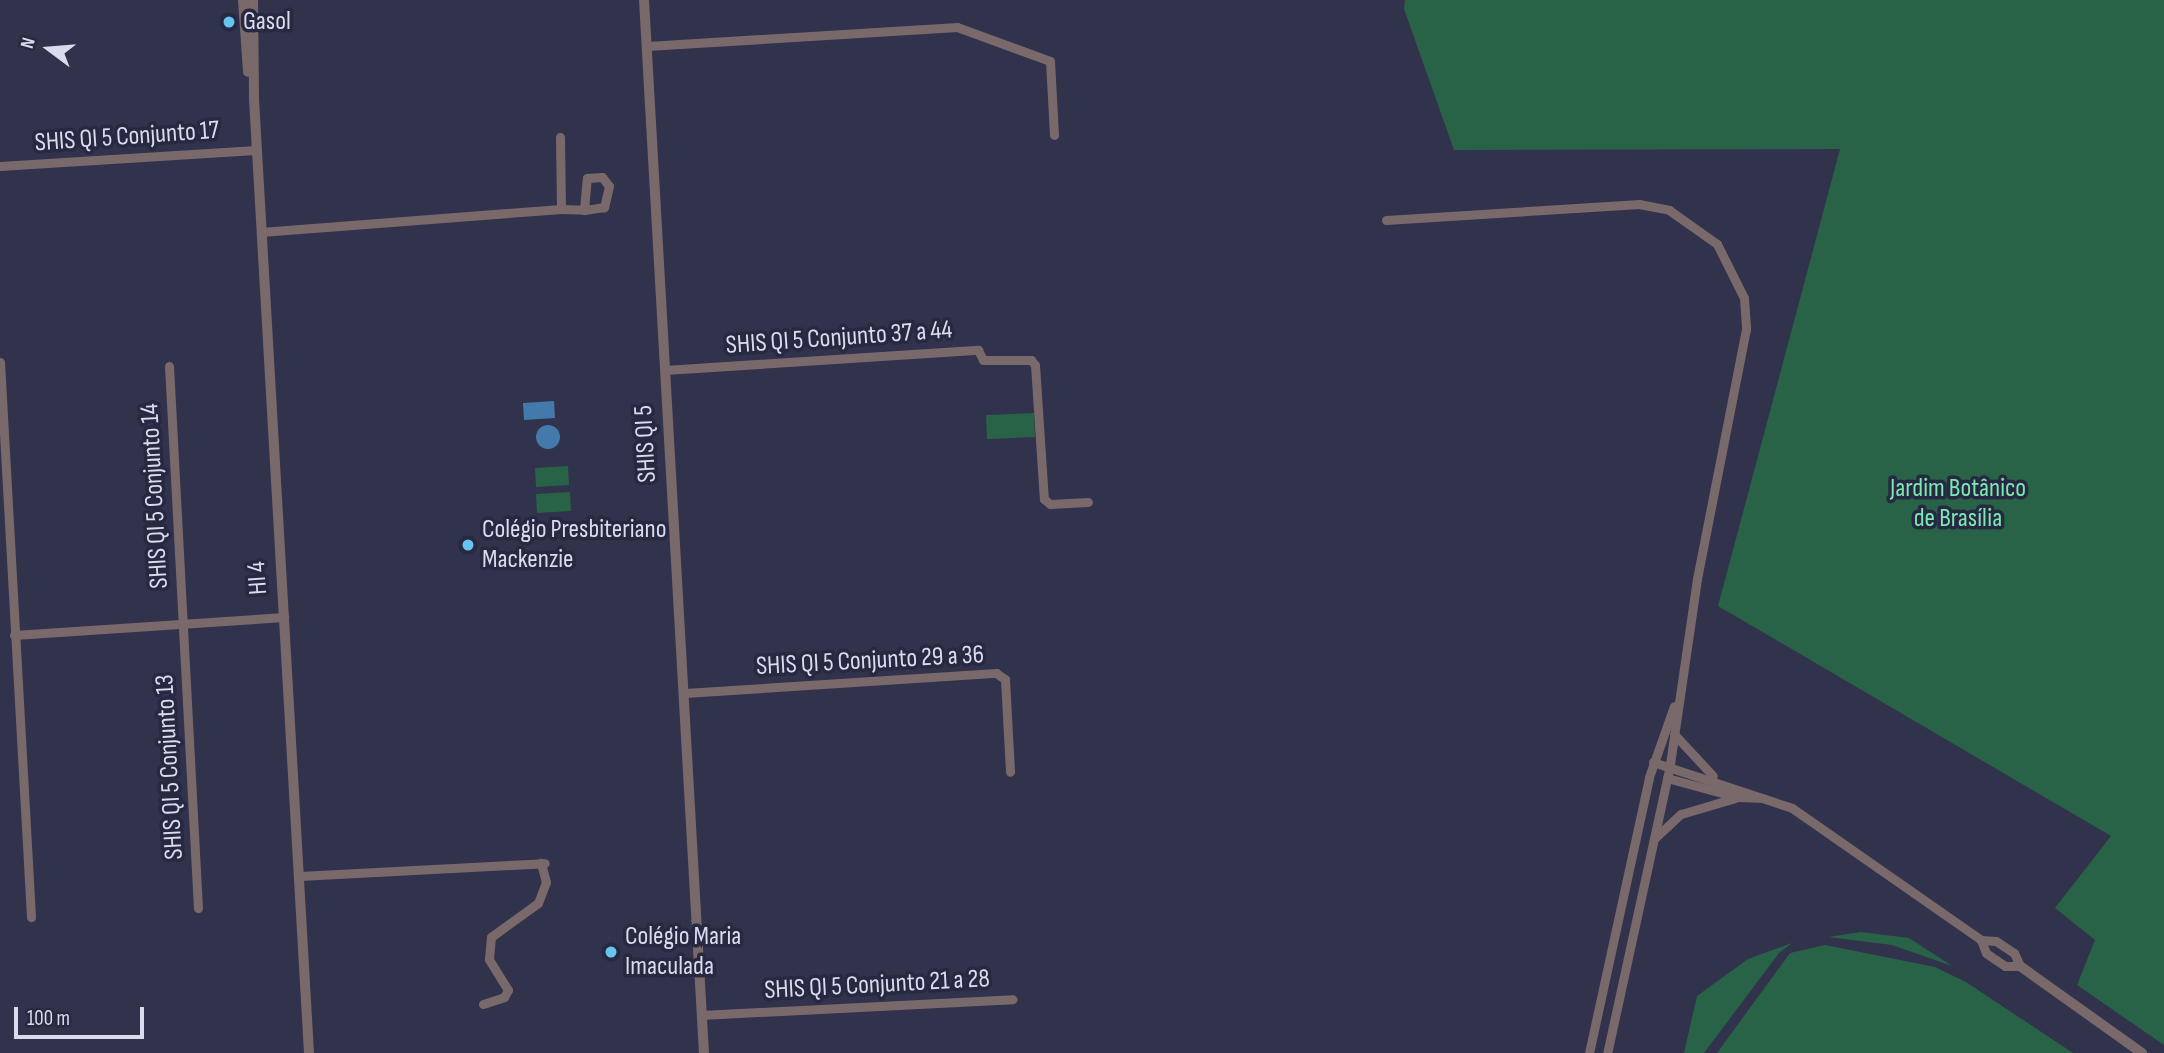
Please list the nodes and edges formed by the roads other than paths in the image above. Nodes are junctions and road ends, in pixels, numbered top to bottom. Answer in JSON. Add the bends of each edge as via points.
{"nodes":[{"id":1,"x":243,"y":0,"type":"edge"},
{"id":2,"x":253,"y":0,"type":"edge"},
{"id":3,"x":644,"y":0,"type":"edge"},
{"id":4,"x":647,"y":46,"type":"junction"},
{"id":5,"x":254,"y":99,"type":"junction"},
{"id":6,"x":1054,"y":135,"type":"dead end"},
{"id":7,"x":560,"y":137,"type":"dead end"},
{"id":8,"x":257,"y":149,"type":"junction"},
{"id":9,"x":0,"y":166,"type":"edge"},
{"id":10,"x":561,"y":209,"type":"junction"},
{"id":11,"x":584,"y":209,"type":"dead end"},
{"id":12,"x":1386,"y":220,"type":"dead end"},
{"id":13,"x":261,"y":232,"type":"junction"},
{"id":14,"x":0,"y":362,"type":"edge"},
{"id":15,"x":169,"y":366,"type":"dead end"},
{"id":16,"x":665,"y":370,"type":"junction"},
{"id":17,"x":1088,"y":502,"type":"dead end"},
{"id":18,"x":284,"y":617,"type":"junction"},
{"id":19,"x":183,"y":624,"type":"junction"},
{"id":20,"x":14,"y":635,"type":"junction"},
{"id":21,"x":685,"y":693,"type":"junction"},
{"id":22,"x":1678,"y":695,"type":"junction"},
{"id":23,"x":1674,"y":734,"type":"junction"},
{"id":24,"x":1653,"y":762,"type":"junction"},
{"id":25,"x":1670,"y":765,"type":"junction"},
{"id":26,"x":1010,"y":772,"type":"dead end"},
{"id":27,"x":1667,"y":778,"type":"junction"},
{"id":28,"x":1717,"y":780,"type":"junction"},
{"id":29,"x":1737,"y":797,"type":"junction"},
{"id":30,"x":1770,"y":798,"type":"junction"},
{"id":31,"x":1653,"y":841,"type":"junction"},
{"id":32,"x":300,"y":876,"type":"junction"},
{"id":33,"x":198,"y":908,"type":"dead end"},
{"id":34,"x":31,"y":917,"type":"dead end"},
{"id":35,"x":1981,"y":940,"type":"junction"},
{"id":36,"x":2020,"y":966,"type":"junction"},
{"id":37,"x":1013,"y":999,"type":"dead end"},
{"id":38,"x":483,"y":1004,"type":"dead end"},
{"id":39,"x":702,"y":1015,"type":"junction"},
{"id":40,"x":309,"y":1053,"type":"edge"},
{"id":41,"x":704,"y":1053,"type":"edge"},
{"id":42,"x":1589,"y":1053,"type":"edge"},
{"id":43,"x":1607,"y":1053,"type":"edge"},
{"id":44,"x":2143,"y":1053,"type":"edge"}],
"edges":[{"from":1,"to":5,"type":"street","name":"HI 4"},
{"from":2,"to":5,"type":"street","name":"HI 4"},
{"from":3,"to":4,"type":"street","name":"SHIS QI 5"},
{"from":4,"to":6,"type":"street","via":[[957,27],[1051,61]]},
{"from":4,"to":16,"type":"street","name":"SHIS QI 5"},
{"from":5,"to":8,"type":"street","name":"HI 4"},
{"from":7,"to":10,"type":"street"},
{"from":8,"to":9,"type":"street","name":"SHIS QI 5 Conjunto 17"},
{"from":8,"to":13,"type":"street","name":"HI 4"},
{"from":10,"to":11,"type":"street"},
{"from":10,"to":13,"type":"street"},
{"from":12,"to":22,"type":"street","via":[[1639,205],[1669,211],[1717,244],[1745,299],[1746,329]]},
{"from":13,"to":18,"type":"street","name":"HI 4"},
{"from":14,"to":20,"type":"street"},
{"from":15,"to":19,"type":"street","name":"SHIS QI 5 Conjunto 14"},
{"from":16,"to":17,"type":"street","name":"SHIS QI 5 Conjunto 37 a 44","via":[[978,351],[983,360],[1031,360],[1035,365],[1044,499],[1051,505]]},
{"from":16,"to":21,"type":"street","name":"SHIS QI 5"},
{"from":18,"to":19,"type":"street"},
{"from":18,"to":32,"type":"street","name":"HI 4"},
{"from":19,"to":20,"type":"street"},
{"from":19,"to":33,"type":"street","name":"SHIS QI 5 Conjunto 13"},
{"from":20,"to":34,"type":"street"},
{"from":21,"to":26,"type":"street","name":"SHIS QI 5 Conjunto 29 a 36","via":[[996,673],[1005,679]]},
{"from":21,"to":39,"type":"street","name":"SHIS QI 5"},
{"from":22,"to":23,"type":"street"},
{"from":22,"to":24,"type":"street"},
{"from":23,"to":25,"type":"street"},
{"from":23,"to":28,"type":"street","via":[[1694,761]]},
{"from":24,"to":25,"type":"street"},
{"from":24,"to":42,"type":"street"},
{"from":25,"to":27,"type":"street"},
{"from":25,"to":28,"type":"street"},
{"from":27,"to":29,"type":"street"},
{"from":27,"to":31,"type":"street"},
{"from":28,"to":30,"type":"street"},
{"from":29,"to":30,"type":"street"},
{"from":29,"to":31,"type":"street","via":[[1681,814]]},
{"from":30,"to":35,"type":"street","via":[[1792,808]]},
{"from":31,"to":43,"type":"street"},
{"from":32,"to":38,"type":"street","via":[[543,863],[546,882],[538,903],[491,937],[489,959],[508,990],[504,997]]},
{"from":32,"to":40,"type":"street","name":"HI 4"},
{"from":35,"to":36,"type":"street","via":[[1996,941],[2014,954]]},
{"from":35,"to":36,"type":"street","via":[[1986,953],[2005,966]]},
{"from":36,"to":44,"type":"street"},
{"from":37,"to":39,"type":"street","name":"SHIS QI 5 Conjunto 21 a 28"},
{"from":39,"to":41,"type":"street","name":"SHIS QI 5"}]}
